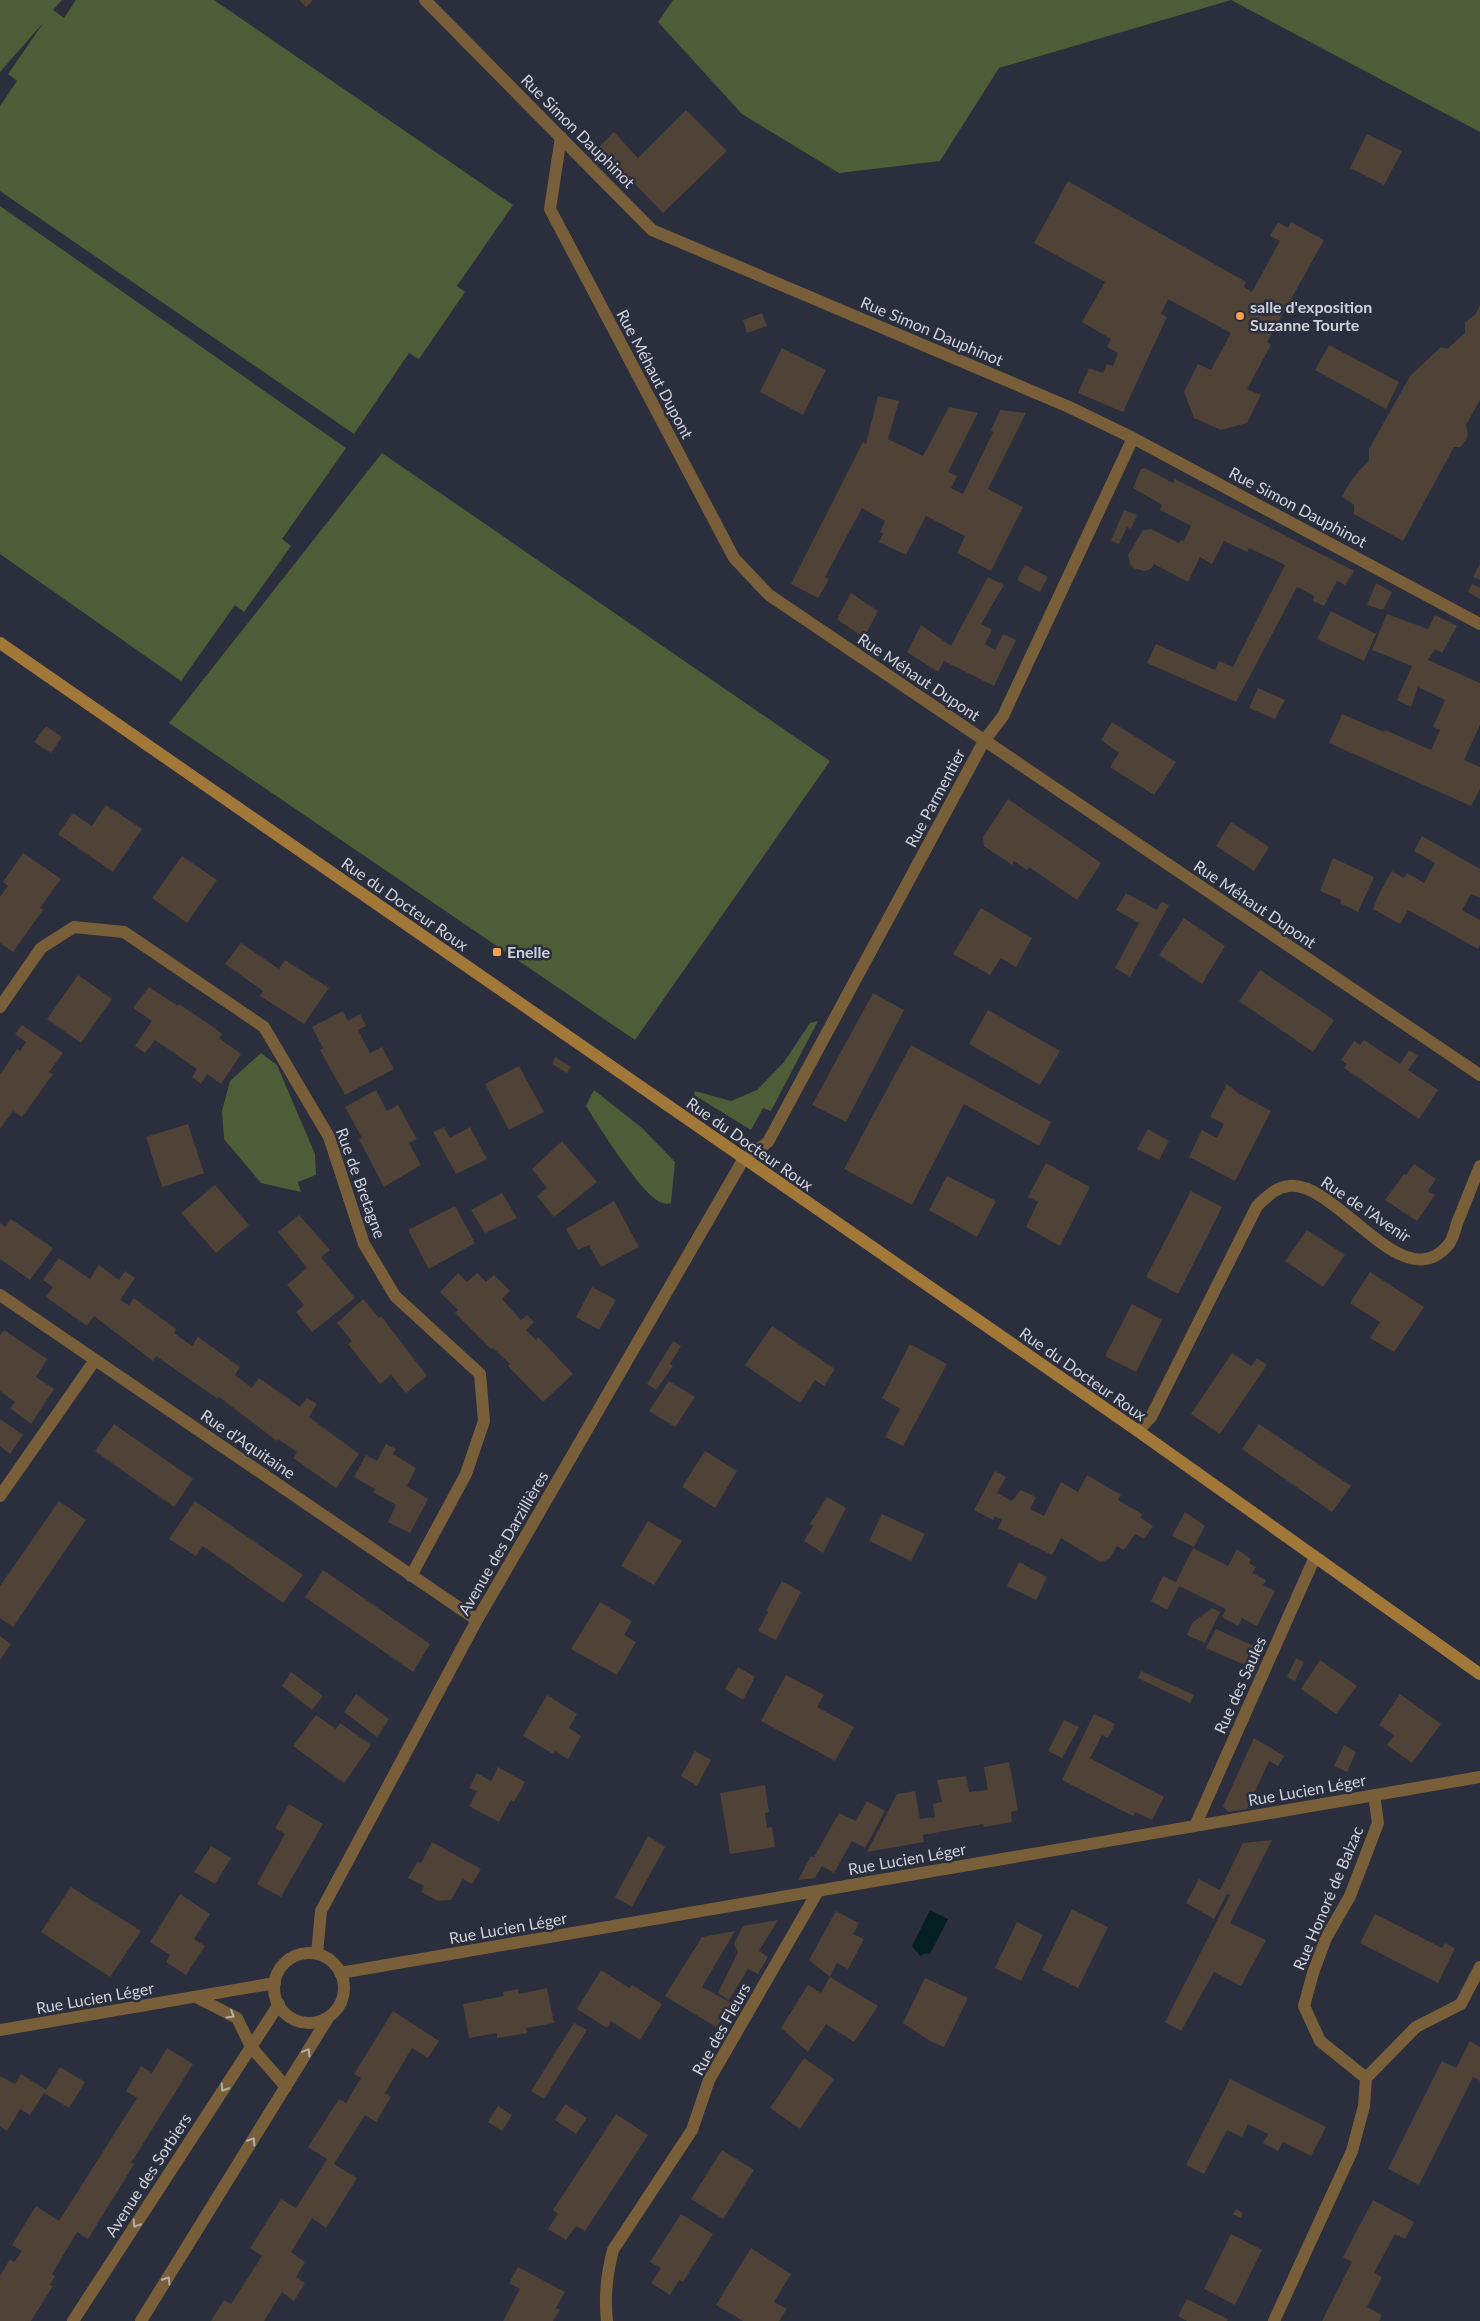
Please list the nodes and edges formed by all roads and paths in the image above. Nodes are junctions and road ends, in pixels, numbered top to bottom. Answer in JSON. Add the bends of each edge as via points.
{"nodes":[{"id":1,"x":426,"y":0,"type":"edge"},
{"id":2,"x":561,"y":137,"type":"junction"},
{"id":3,"x":1133,"y":438,"type":"junction"},
{"id":4,"x":1480,"y":624,"type":"edge"},
{"id":5,"x":0,"y":643,"type":"edge"},
{"id":6,"x":984,"y":741,"type":"junction"},
{"id":7,"x":0,"y":1007,"type":"edge"},
{"id":8,"x":1480,"y":1075,"type":"edge"},
{"id":9,"x":743,"y":1160,"type":"junction"},
{"id":10,"x":1480,"y":1166,"type":"edge"},
{"id":11,"x":0,"y":1295,"type":"edge"},
{"id":12,"x":96,"y":1360,"type":"junction"},
{"id":13,"x":1138,"y":1431,"type":"junction"},
{"id":14,"x":0,"y":1496,"type":"edge"},
{"id":15,"x":1315,"y":1557,"type":"junction"},
{"id":16,"x":411,"y":1576,"type":"junction"},
{"id":17,"x":477,"y":1620,"type":"junction"},
{"id":18,"x":1480,"y":1674,"type":"edge"},
{"id":19,"x":1480,"y":1777,"type":"edge"},
{"id":20,"x":1374,"y":1795,"type":"junction"},
{"id":21,"x":1195,"y":1826,"type":"junction"},
{"id":22,"x":818,"y":1891,"type":"junction"},
{"id":23,"x":317,"y":1954,"type":"junction"},
{"id":24,"x":1480,"y":1967,"type":"edge"},
{"id":25,"x":340,"y":1973,"type":"junction"},
{"id":26,"x":275,"y":1983,"type":"junction"},
{"id":27,"x":196,"y":1997,"type":"junction"},
{"id":28,"x":279,"y":2004,"type":"junction"},
{"id":29,"x":328,"y":2018,"type":"junction"},
{"id":30,"x":0,"y":2030,"type":"edge"},
{"id":31,"x":251,"y":2047,"type":"junction"},
{"id":32,"x":1366,"y":2078,"type":"junction"},
{"id":33,"x":286,"y":2087,"type":"junction"},
{"id":34,"x":73,"y":2321,"type":"edge"},
{"id":35,"x":141,"y":2321,"type":"edge"},
{"id":36,"x":607,"y":2321,"type":"edge"},
{"id":37,"x":1274,"y":2321,"type":"edge"}],
"edges":[{"from":1,"to":2,"type":"street","name":"Rue Simon Dauphinot"},
{"from":2,"to":3,"type":"street","name":"Rue Simon Dauphinot","via":[[652,230],[1070,408]]},
{"from":2,"to":6,"type":"street","name":"Rue Méhaut Dupont","via":[[550,209],[734,558],[770,595]]},
{"from":3,"to":4,"type":"street","name":"Rue Simon Dauphinot"},
{"from":3,"to":6,"type":"street","name":"Rue Parmentier","via":[[1003,716]]},
{"from":5,"to":9,"type":"street","name":"Rue du Docteur Roux"},
{"from":6,"to":8,"type":"street","name":"Rue Méhaut Dupont"},
{"from":6,"to":9,"type":"street","name":"Rue Parmentier","via":[[768,1142]]},
{"from":7,"to":16,"type":"street","name":"Rue de Bretagne","via":[[41,948],[74,927],[124,932],[264,1027],[329,1138],[364,1244],[395,1296],[480,1374],[484,1421],[466,1474]]},
{"from":9,"to":13,"type":"street","name":"Rue du Docteur Roux"},
{"from":9,"to":17,"type":"street","name":"Avenue des Darzillières"},
{"from":10,"to":13,"type":"street","name":"Rue de l'Avenir","via":[[1449,1244],[1434,1258],[1417,1260],[1395,1253],[1306,1188],[1289,1186],[1273,1192],[1257,1206],[1152,1417]]},
{"from":11,"to":12,"type":"street","name":"Rue d'Aquitaine"},
{"from":12,"to":14,"type":"street"},
{"from":12,"to":16,"type":"street","name":"Rue d'Aquitaine"},
{"from":13,"to":15,"type":"street","name":"Rue du Docteur Roux"},
{"from":15,"to":18,"type":"street","name":"Rue du Docteur Roux"},
{"from":15,"to":21,"type":"street","name":"Rue des Saules"},
{"from":16,"to":17,"type":"street","name":"Rue d'Aquitaine"},
{"from":17,"to":23,"type":"street","name":"Avenue des Darzillières","via":[[321,1911]]},
{"from":19,"to":20,"type":"street","name":"Rue Lucien Léger"},
{"from":20,"to":21,"type":"street","name":"Rue Lucien Léger"},
{"from":20,"to":32,"type":"street","name":"Rue Honoré de Balzac","via":[[1378,1823],[1350,1896],[1326,1938],[1304,2006],[1320,2041]]},
{"from":21,"to":22,"type":"street","name":"Rue Lucien Léger"},
{"from":22,"to":25,"type":"street","name":"Rue Lucien Léger"},
{"from":22,"to":36,"type":"street","name":"Rue des Fleurs","via":[[709,2080],[692,2130],[613,2250],[605,2304]]},
{"from":23,"to":25,"type":"street","via":[[328,1958]]},
{"from":23,"to":26,"type":"street","via":[[305,1953],[290,1960],[278,1972]]},
{"from":24,"to":32,"type":"street","via":[[1461,2004],[1416,2027]]},
{"from":25,"to":29,"type":"street","via":[[344,1988],[342,2000]]},
{"from":26,"to":27,"type":"street","name":"Rue Lucien Léger"},
{"from":26,"to":28,"type":"street"},
{"from":27,"to":30,"type":"street","name":"Rue Lucien Léger"},
{"from":27,"to":31,"type":"street","one_way":true,"via":[[237,2018]]},
{"from":28,"to":29,"type":"street","via":[[285,2014],[295,2020],[306,2023]]},
{"from":28,"to":31,"type":"street","name":"Avenue des Sorbiers"},
{"from":33,"to":29,"type":"street","one_way":true},
{"from":31,"to":33,"type":"street"},
{"from":31,"to":34,"type":"street","name":"Avenue des Sorbiers","one_way":true},
{"from":32,"to":37,"type":"street","via":[[1364,2106],[1352,2151]]},
{"from":35,"to":33,"type":"street","one_way":true}]}
